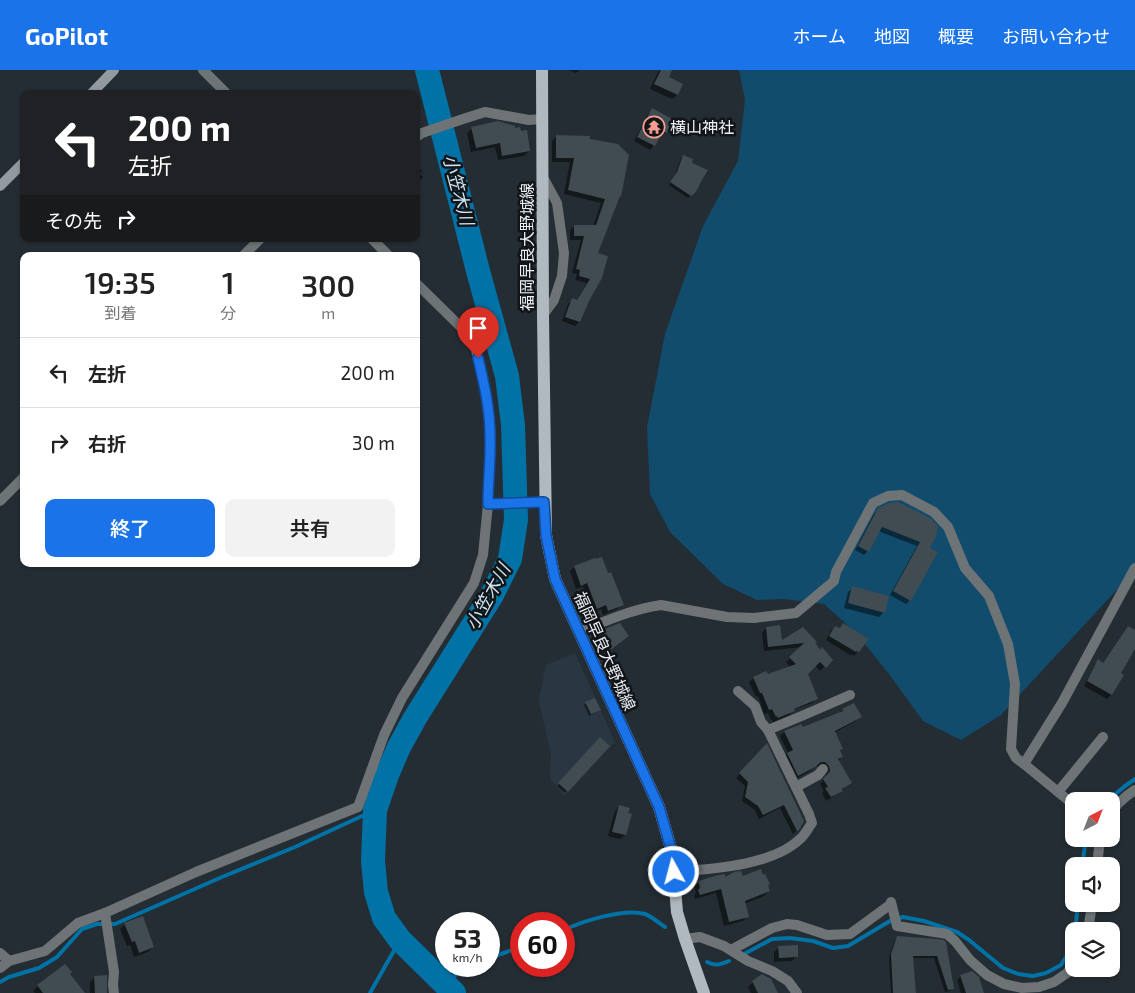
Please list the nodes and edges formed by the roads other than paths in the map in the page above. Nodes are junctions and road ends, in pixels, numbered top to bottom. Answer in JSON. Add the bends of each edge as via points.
{"nodes":[{"id":1,"x":114,"y":70,"type":"edge"},
{"id":2,"x":203,"y":70,"type":"edge"},
{"id":3,"x":542,"y":70,"type":"edge"},
{"id":4,"x":94,"y":90,"type":"edge"},
{"id":5,"x":223,"y":90,"type":"edge"},
{"id":6,"x":542,"y":120,"type":"junction"},
{"id":7,"x":420,"y":135,"type":"edge"},
{"id":8,"x":20,"y":166,"type":"edge"},
{"id":9,"x":542,"y":177,"type":"junction"},
{"id":10,"x":0,"y":186,"type":"edge"},
{"id":11,"x":257,"y":242,"type":"edge"},
{"id":12,"x":375,"y":242,"type":"edge"},
{"id":13,"x":246,"y":252,"type":"edge"},
{"id":14,"x":386,"y":252,"type":"edge"},
{"id":15,"x":420,"y":286,"type":"edge"},
{"id":16,"x":543,"y":315,"type":"junction"},
{"id":17,"x":20,"y":481,"type":"edge"},
{"id":18,"x":0,"y":501,"type":"edge"},
{"id":19,"x":544,"y":502,"type":"junction"},
{"id":20,"x":488,"y":504,"type":"junction"},
{"id":21,"x":1135,"y":568,"type":"edge"},
{"id":22,"x":579,"y":632,"type":"junction"},
{"id":23,"x":738,"y":691,"type":"dead end"},
{"id":24,"x":850,"y":695,"type":"dead end"},
{"id":25,"x":768,"y":730,"type":"junction"},
{"id":26,"x":1103,"y":737,"type":"dead end"},
{"id":27,"x":1024,"y":764,"type":"junction"},
{"id":28,"x":824,"y":769,"type":"dead end"},
{"id":29,"x":796,"y":787,"type":"junction"},
{"id":30,"x":1135,"y":790,"type":"edge"},
{"id":31,"x":1058,"y":792,"type":"junction"},
{"id":32,"x":1065,"y":798,"type":"edge"},
{"id":33,"x":1120,"y":802,"type":"edge"},
{"id":34,"x":674,"y":872,"type":"junction"},
{"id":35,"x":105,"y":914,"type":"junction"},
{"id":36,"x":685,"y":939,"type":"junction"},
{"id":37,"x":731,"y":950,"type":"junction"},
{"id":38,"x":0,"y":953,"type":"edge"},
{"id":39,"x":9,"y":961,"type":"junction"},
{"id":40,"x":0,"y":968,"type":"edge"},
{"id":41,"x":1065,"y":974,"type":"edge"},
{"id":42,"x":114,"y":993,"type":"edge"},
{"id":43,"x":704,"y":993,"type":"edge"},
{"id":44,"x":797,"y":993,"type":"edge"}],
"edges":[{"from":1,"to":4,"type":"main road"},
{"from":2,"to":5,"type":"street"},
{"from":3,"to":6,"type":"main road","name":"福岡早良大野城線"},
{"from":6,"to":7,"type":"street","via":[[486,112]]},
{"from":6,"to":9,"type":"main road","name":"福岡早良大野城線"},
{"from":8,"to":10,"type":"main road"},
{"from":9,"to":16,"type":"main road","name":"福岡早良大野城線"},
{"from":9,"to":16,"type":"street","via":[[557,203],[564,253],[557,292]]},
{"from":11,"to":13,"type":"street"},
{"from":12,"to":14,"type":"street"},
{"from":15,"to":20,"type":"street","via":[[473,340],[483,377],[490,434]]},
{"from":16,"to":19,"type":"main road","name":"福岡早良大野城線"},
{"from":17,"to":18,"type":"street"},
{"from":19,"to":20,"type":"street"},
{"from":19,"to":22,"type":"main road","name":"福岡早良大野城線","via":[[546,535],[555,579]]},
{"from":20,"to":35,"type":"street","via":[[483,555],[474,583],[402,698],[384,735],[358,807],[196,872]]},
{"from":21,"to":27,"type":"street","via":[[1062,703]]},
{"from":22,"to":27,"type":"street","via":[[661,605],[727,617],[754,618],[796,613],[834,581],[873,503],[888,496],[902,495],[934,512],[948,527],[965,568],[989,596],[1008,644],[1015,684],[1012,749]]},
{"from":22,"to":34,"type":"main road","name":"福岡早良大野城線","via":[[659,807],[672,852]]},
{"from":23,"to":25,"type":"street","via":[[755,706]]},
{"from":24,"to":25,"type":"street"},
{"from":25,"to":29,"type":"street"},
{"from":26,"to":31,"type":"street"},
{"from":27,"to":31,"type":"street"},
{"from":28,"to":29,"type":"street"},
{"from":29,"to":34,"type":"street","via":[[812,823],[801,839],[783,851],[757,861]]},
{"from":30,"to":33,"type":"street"},
{"from":31,"to":32,"type":"street"},
{"from":34,"to":36,"type":"main road","name":"福岡早良大野城線","via":[[677,912]]},
{"from":35,"to":39,"type":"street","via":[[78,923],[45,951]]},
{"from":35,"to":42,"type":"street"},
{"from":36,"to":37,"type":"street","via":[[700,937]]},
{"from":36,"to":43,"type":"main road","name":"福岡早良大野城線"},
{"from":37,"to":41,"type":"street","via":[[772,928],[787,924],[797,924],[827,935],[850,934],[892,905],[897,926],[947,934],[987,975],[1004,984],[1039,988]]},
{"from":37,"to":44,"type":"street","via":[[788,981]]},
{"from":38,"to":39,"type":"street"},
{"from":39,"to":40,"type":"street"}]}
